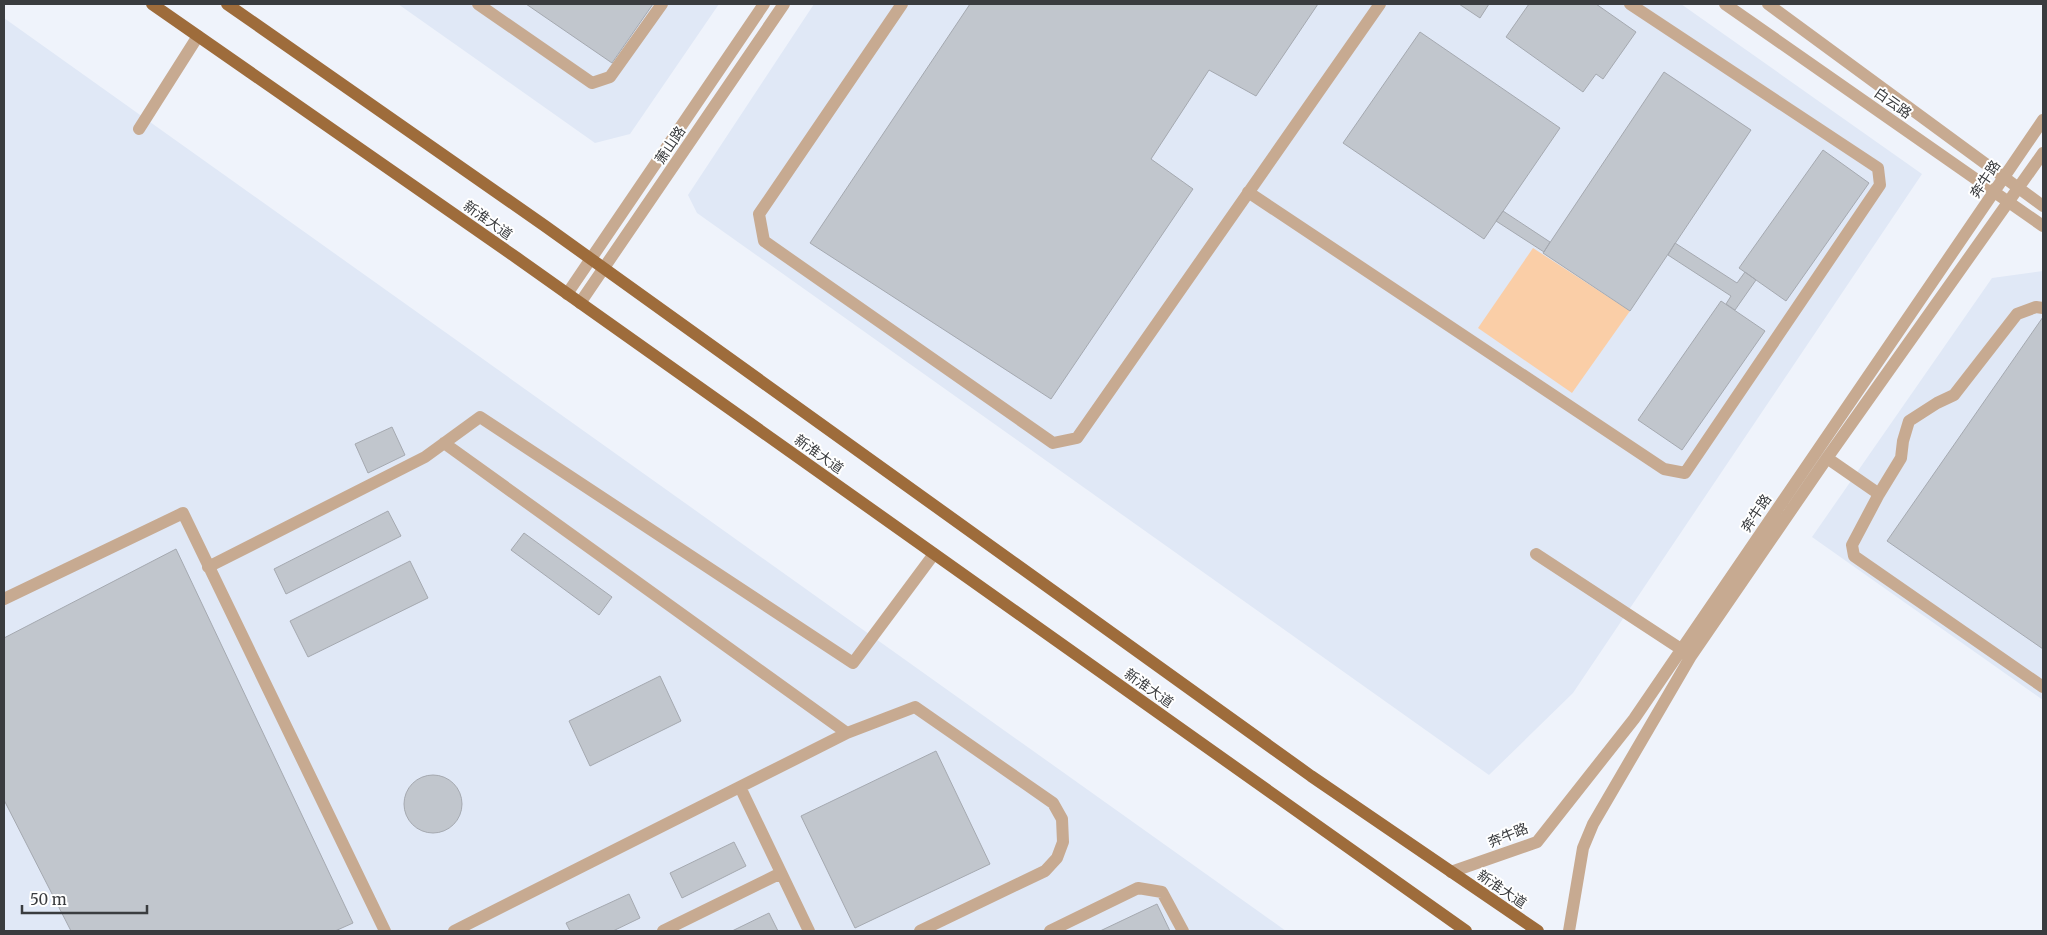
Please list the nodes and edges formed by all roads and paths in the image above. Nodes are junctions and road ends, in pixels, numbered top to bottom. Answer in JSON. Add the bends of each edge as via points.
{"nodes":[{"id":1,"x":152,"y":4,"type":"edge"},
{"id":2,"x":227,"y":4,"type":"edge"},
{"id":3,"x":478,"y":4,"type":"edge"},
{"id":4,"x":662,"y":4,"type":"edge"},
{"id":5,"x":764,"y":4,"type":"edge"},
{"id":6,"x":784,"y":4,"type":"edge"},
{"id":7,"x":902,"y":4,"type":"edge"},
{"id":8,"x":1380,"y":4,"type":"edge"},
{"id":9,"x":1630,"y":4,"type":"edge"},
{"id":10,"x":1725,"y":4,"type":"edge"},
{"id":11,"x":1768,"y":4,"type":"edge"},
{"id":12,"x":198,"y":36,"type":"junction"},
{"id":13,"x":2043,"y":120,"type":"edge"},
{"id":14,"x":139,"y":129,"type":"dead end"},
{"id":15,"x":2043,"y":153,"type":"edge"},
{"id":16,"x":2004,"y":178,"type":"junction"},
{"id":17,"x":2018,"y":189,"type":"junction"},
{"id":18,"x":1248,"y":192,"type":"junction"},
{"id":19,"x":1995,"y":192,"type":"junction"},
{"id":20,"x":2010,"y":202,"type":"junction"},
{"id":21,"x":2043,"y":206,"type":"edge"},
{"id":22,"x":2043,"y":226,"type":"edge"},
{"id":23,"x":592,"y":260,"type":"junction"},
{"id":24,"x":604,"y":268,"type":"junction"},
{"id":25,"x":567,"y":294,"type":"junction"},
{"id":26,"x":580,"y":303,"type":"junction"},
{"id":27,"x":2043,"y":308,"type":"edge"},
{"id":28,"x":444,"y":443,"type":"junction"},
{"id":29,"x":1827,"y":458,"type":"junction"},
{"id":30,"x":1879,"y":494,"type":"junction"},
{"id":31,"x":934,"y":554,"type":"junction"},
{"id":32,"x":1536,"y":554,"type":"dead end"},
{"id":33,"x":208,"y":567,"type":"junction"},
{"id":34,"x":4,"y":599,"type":"edge"},
{"id":35,"x":1686,"y":653,"type":"junction"},
{"id":36,"x":2043,"y":687,"type":"edge"},
{"id":37,"x":847,"y":734,"type":"junction"},
{"id":38,"x":740,"y":787,"type":"junction"},
{"id":39,"x":1452,"y":872,"type":"junction"},
{"id":40,"x":781,"y":873,"type":"junction"},
{"id":41,"x":385,"y":931,"type":"edge"},
{"id":42,"x":454,"y":931,"type":"edge"},
{"id":43,"x":663,"y":931,"type":"edge"},
{"id":44,"x":809,"y":931,"type":"edge"},
{"id":45,"x":920,"y":931,"type":"edge"},
{"id":46,"x":1050,"y":931,"type":"edge"},
{"id":47,"x":1184,"y":931,"type":"edge"},
{"id":48,"x":1466,"y":931,"type":"edge"},
{"id":49,"x":1538,"y":931,"type":"edge"},
{"id":50,"x":1569,"y":931,"type":"edge"}],
"edges":[{"from":1,"to":12,"type":"main road","name":"新淮大道"},
{"from":2,"to":23,"type":"main road","name":"新淮大道"},
{"from":3,"to":4,"type":"street","via":[[592,83],[610,78]]},
{"from":5,"to":23,"type":"street","name":"萧山路"},
{"from":6,"to":24,"type":"street","name":"萧山路"},
{"from":7,"to":18,"type":"street","via":[[759,214],[764,241],[1053,443],[1077,438]]},
{"from":8,"to":18,"type":"street"},
{"from":9,"to":18,"type":"street","via":[[1878,168],[1880,185],[1685,473],[1664,469]]},
{"from":10,"to":19,"type":"street","name":"白云路"},
{"from":11,"to":16,"type":"street","name":"白云路"},
{"from":12,"to":14,"type":"street"},
{"from":12,"to":25,"type":"main road","name":"新淮大道"},
{"from":13,"to":16,"type":"street","name":"奔牛路"},
{"from":15,"to":17,"type":"street","name":"奔牛路"},
{"from":16,"to":17,"type":"street","name":"白云路"},
{"from":16,"to":19,"type":"street","name":"奔牛路"},
{"from":17,"to":20,"type":"street","name":"奔牛路"},
{"from":17,"to":21,"type":"street","name":"白云路"},
{"from":19,"to":20,"type":"street","name":"白云路"},
{"from":19,"to":35,"type":"street","name":"奔牛路"},
{"from":20,"to":22,"type":"street","name":"白云路"},
{"from":20,"to":29,"type":"street","name":"奔牛路"},
{"from":23,"to":24,"type":"main road","name":"新淮大道"},
{"from":23,"to":25,"type":"street","name":"萧山路"},
{"from":24,"to":26,"type":"street","name":"萧山路"},
{"from":24,"to":39,"type":"main road","name":"新淮大道","via":[[1303,771]]},
{"from":25,"to":26,"type":"main road","name":"新淮大道"},
{"from":26,"to":31,"type":"main road","name":"新淮大道"},
{"from":27,"to":30,"type":"street","via":[[2036,307],[2017,314],[1954,395],[1909,421],[1902,441],[1901,458]]},
{"from":28,"to":31,"type":"street","via":[[480,417],[853,663]]},
{"from":28,"to":33,"type":"street","via":[[424,457]]},
{"from":28,"to":37,"type":"street"},
{"from":29,"to":30,"type":"street"},
{"from":29,"to":35,"type":"street","name":"奔牛路"},
{"from":30,"to":36,"type":"street","via":[[1852,544],[1854,556]]},
{"from":31,"to":48,"type":"main road","name":"新淮大道"},
{"from":32,"to":35,"type":"street"},
{"from":33,"to":34,"type":"street","via":[[183,513]]},
{"from":33,"to":41,"type":"street"},
{"from":35,"to":39,"type":"street","name":"奔牛路","via":[[1537,842]]},
{"from":35,"to":50,"type":"street","name":"奔牛路","via":[[1592,824],[1583,848]]},
{"from":37,"to":38,"type":"street"},
{"from":37,"to":45,"type":"street","via":[[915,707],[1046,796],[1062,820],[1062,847],[1045,871]]},
{"from":38,"to":40,"type":"street"},
{"from":38,"to":42,"type":"street"},
{"from":39,"to":49,"type":"main road","name":"新淮大道"},
{"from":40,"to":43,"type":"street"},
{"from":40,"to":44,"type":"street"},
{"from":46,"to":47,"type":"street","via":[[1138,888],[1162,892]]}]}
